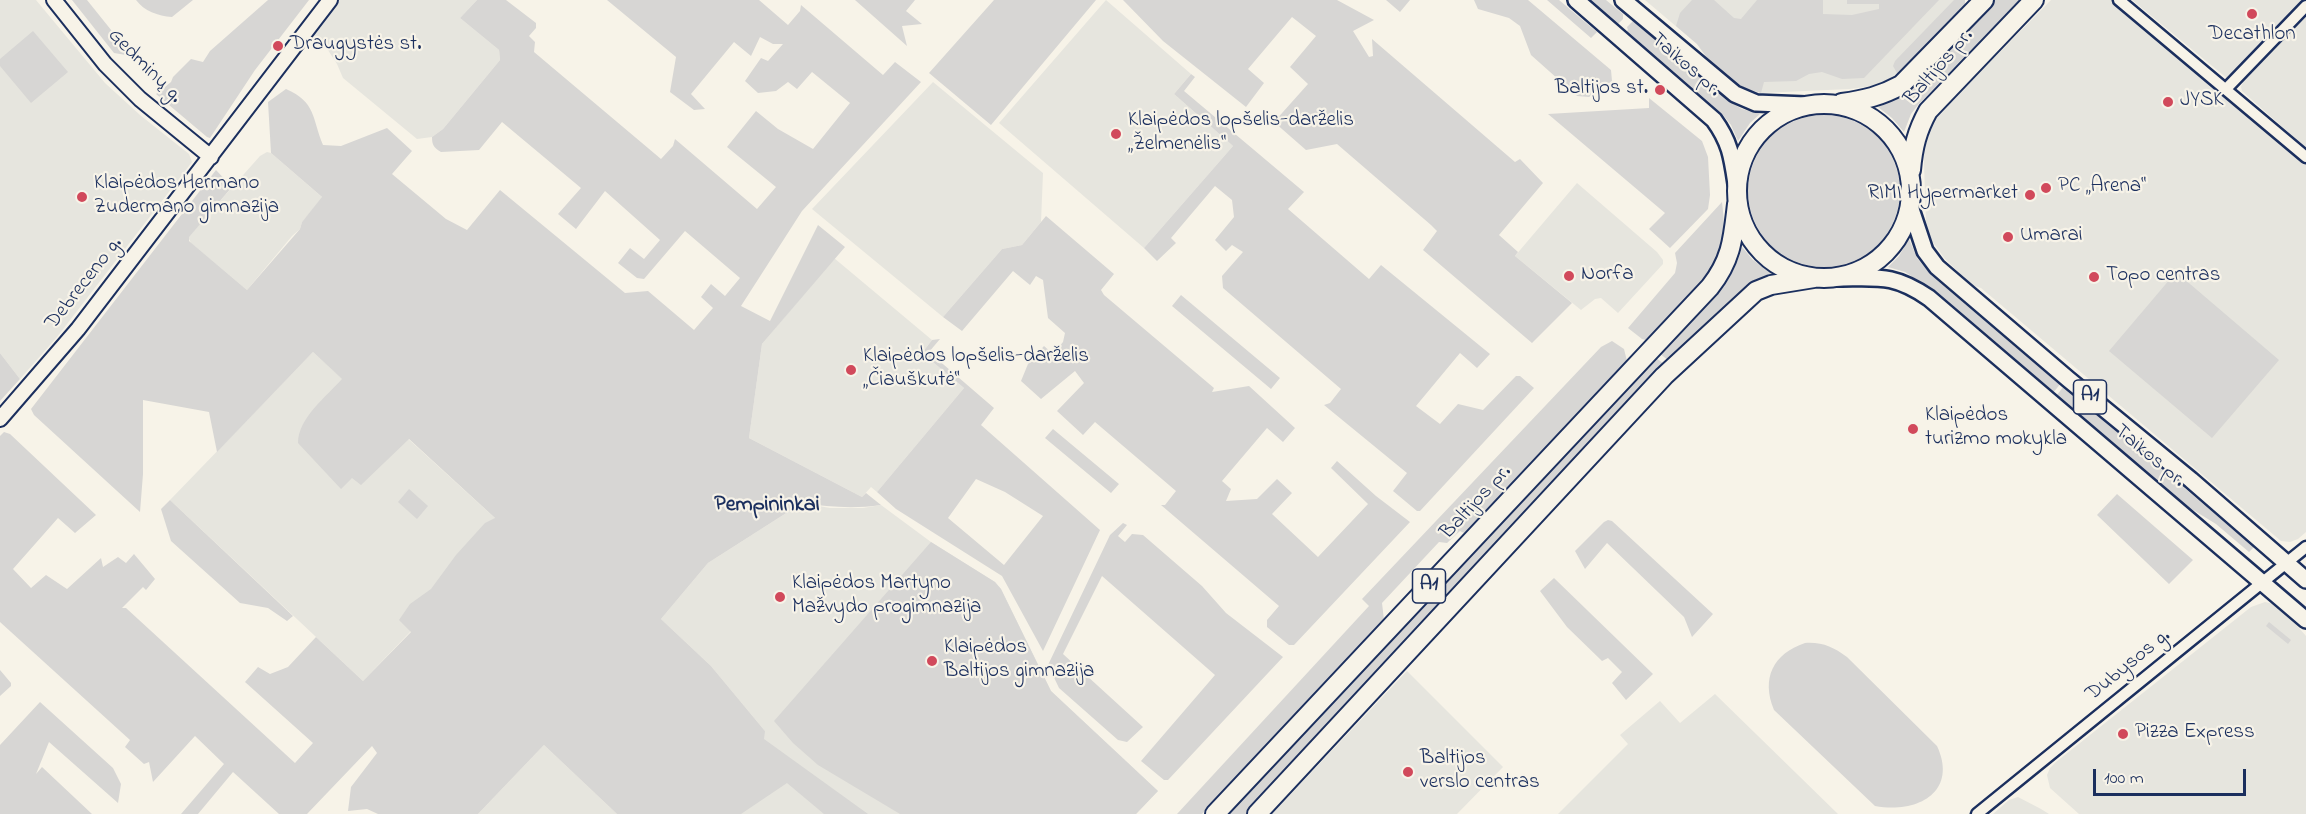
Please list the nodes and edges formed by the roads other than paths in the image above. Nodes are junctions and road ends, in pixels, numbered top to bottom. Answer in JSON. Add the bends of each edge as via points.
{"nodes":[{"id":1,"x":54,"y":0,"type":"edge"},
{"id":2,"x":330,"y":0,"type":"edge"},
{"id":3,"x":1576,"y":0,"type":"edge"},
{"id":4,"x":1623,"y":0,"type":"edge"},
{"id":5,"x":1984,"y":0,"type":"edge"},
{"id":6,"x":2034,"y":0,"type":"edge"},
{"id":7,"x":2119,"y":0,"type":"edge"},
{"id":8,"x":2306,"y":6,"type":"edge"},
{"id":9,"x":2226,"y":89,"type":"junction"},
{"id":10,"x":1833,"y":104,"type":"junction"},
{"id":11,"x":1806,"y":105,"type":"junction"},
{"id":12,"x":212,"y":157,"type":"junction"},
{"id":13,"x":2306,"y":157,"type":"edge"},
{"id":14,"x":1911,"y":181,"type":"junction"},
{"id":15,"x":1736,"y":184,"type":"junction"},
{"id":16,"x":1737,"y":204,"type":"junction"},
{"id":17,"x":1910,"y":206,"type":"junction"},
{"id":18,"x":1814,"y":278,"type":"junction"},
{"id":19,"x":1835,"y":278,"type":"junction"},
{"id":20,"x":0,"y":419,"type":"edge"},
{"id":21,"x":2306,"y":547,"type":"edge"},
{"id":22,"x":2287,"y":563,"type":"junction"},
{"id":23,"x":2306,"y":580,"type":"edge"},
{"id":24,"x":2263,"y":583,"type":"junction"},
{"id":25,"x":2306,"y":620,"type":"edge"},
{"id":26,"x":1215,"y":814,"type":"edge"},
{"id":27,"x":1257,"y":814,"type":"edge"},
{"id":28,"x":1977,"y":814,"type":"edge"}],
"edges":[{"from":1,"to":12,"type":"street","name":"Gedminų g.","via":[[105,64],[140,99]]},
{"from":2,"to":12,"type":"street","name":"Debreceno g."},
{"from":3,"to":15,"type":"main road","name":"Taikos pr.","via":[[1714,120],[1726,136]]},
{"from":4,"to":11,"type":"main road","name":"Taikos pr.","via":[[1735,94],[1756,103]]},
{"from":5,"to":10,"type":"highway","name":"Baltijos pr.","via":[[1900,85],[1864,100]]},
{"from":6,"to":14,"type":"highway","name":"Baltijos pr.","via":[[1928,111],[1917,131]]},
{"from":7,"to":9,"type":"street"},
{"from":8,"to":9,"type":"street"},
{"from":9,"to":13,"type":"street"},
{"from":10,"to":11,"type":"highway","number":"A1"},
{"from":10,"to":14,"type":"highway","number":"A1","via":[[1865,114],[1885,129],[1901,149]]},
{"from":11,"to":15,"type":"highway","number":"A1","via":[[1782,114],[1758,133],[1742,159]]},
{"from":12,"to":20,"type":"street","name":"Debreceno g.","via":[[78,329]]},
{"from":14,"to":17,"type":"highway","number":"A1"},
{"from":15,"to":16,"type":"highway","number":"A1"},
{"from":16,"to":18,"type":"highway","number":"A1","via":[[1742,222],[1759,250],[1792,273]]},
{"from":16,"to":26,"type":"highway","name":"Baltijos pr.","number":"A1","via":[[1732,245],[1710,287]]},
{"from":17,"to":19,"type":"highway","number":"A1","via":[[1904,227],[1884,254],[1857,272]]},
{"from":17,"to":22,"type":"main road","name":"Taikos pr.","number":"A1","via":[[1925,251],[1937,267]]},
{"from":18,"to":19,"type":"highway","number":"A1"},
{"from":18,"to":27,"type":"highway","number":"A1","via":[[1756,291],[1664,376]]},
{"from":19,"to":24,"type":"main road","name":"Taikos pr.","number":"A1","via":[[1896,280],[1929,298]]},
{"from":21,"to":22,"type":"street","name":"Dubysos g."},
{"from":22,"to":23,"type":"main road","name":"Taikos pr.","number":"A1"},
{"from":22,"to":24,"type":"street","name":"Dubysos g."},
{"from":24,"to":25,"type":"main road","name":"Taikos pr.","number":"A1"},
{"from":24,"to":28,"type":"street","name":"Dubysos g."}]}
